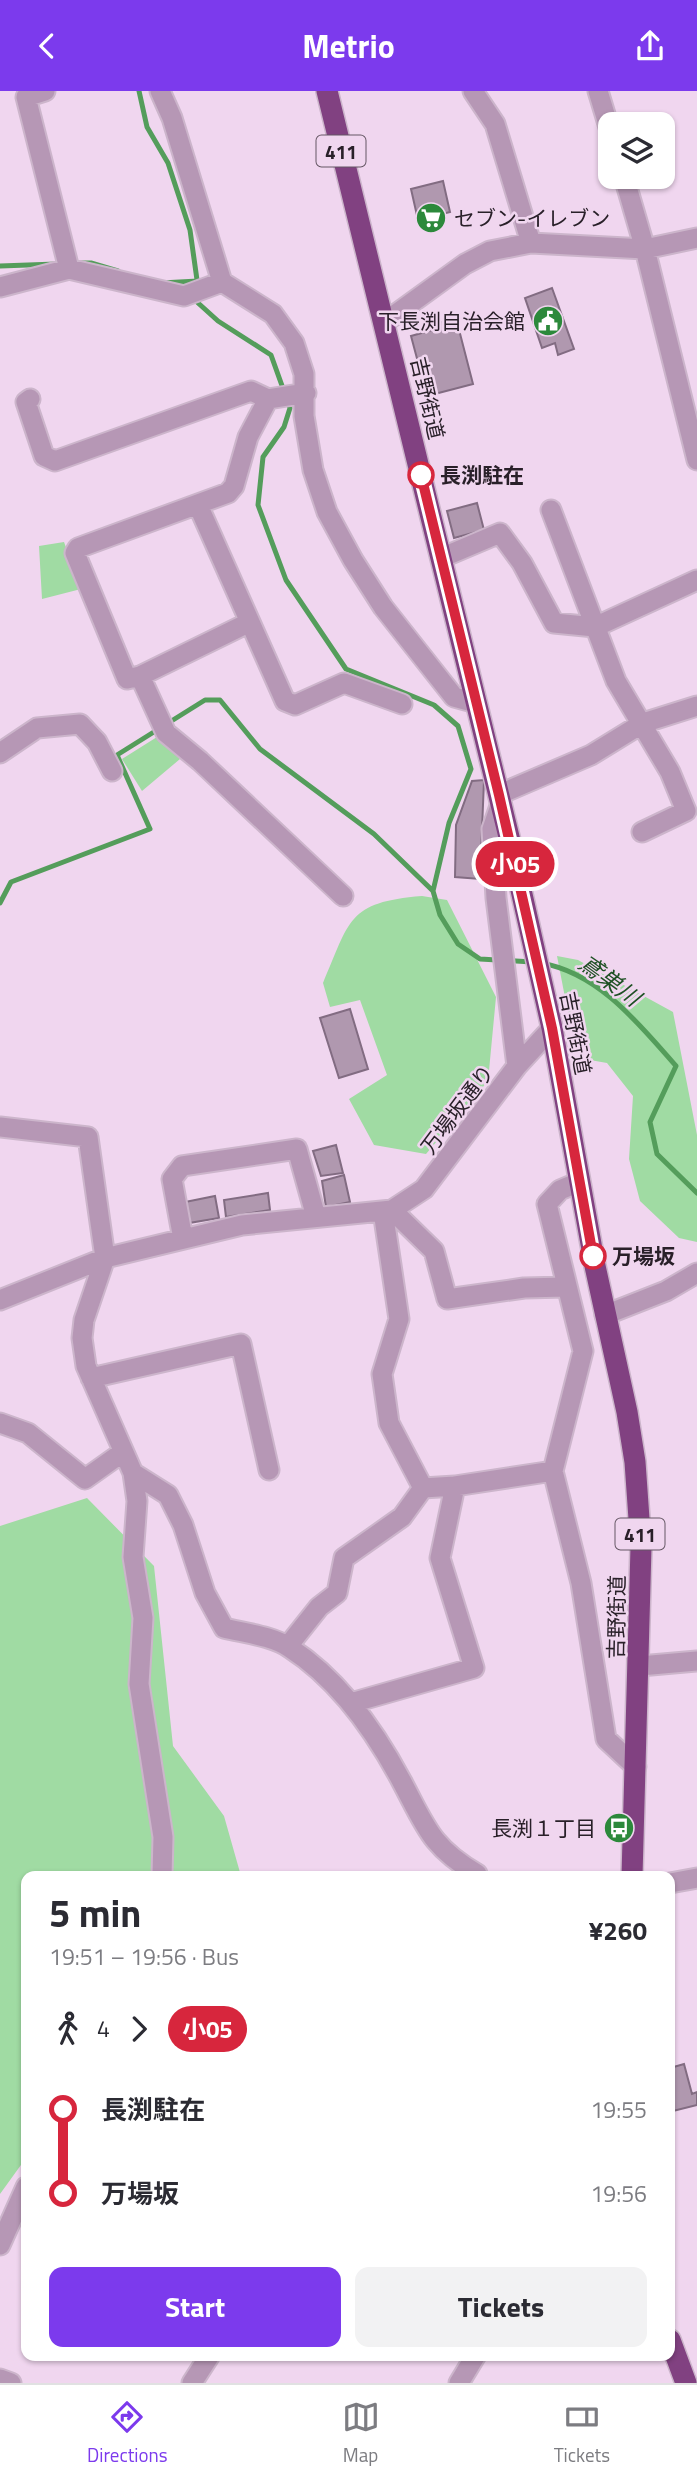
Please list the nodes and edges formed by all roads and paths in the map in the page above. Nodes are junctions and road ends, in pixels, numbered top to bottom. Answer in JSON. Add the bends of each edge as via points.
{"nodes":[{"id":1,"x":45,"y":91,"type":"edge"},
{"id":2,"x":160,"y":91,"type":"edge"},
{"id":3,"x":327,"y":91,"type":"edge"},
{"id":4,"x":473,"y":91,"type":"edge"},
{"id":5,"x":598,"y":91,"type":"edge"},
{"id":6,"x":604,"y":112,"type":"edge"},
{"id":7,"x":628,"y":189,"type":"edge"},
{"id":8,"x":697,"y":239,"type":"edge"},
{"id":9,"x":531,"y":243,"type":"junction"},
{"id":10,"x":645,"y":249,"type":"junction"},
{"id":11,"x":67,"y":263,"type":"junction"},
{"id":12,"x":217,"y":284,"type":"junction"},
{"id":13,"x":0,"y":287,"type":"edge"},
{"id":14,"x":384,"y":322,"type":"junction"},
{"id":15,"x":302,"y":394,"type":"junction"},
{"id":16,"x":271,"y":398,"type":"junction"},
{"id":17,"x":30,"y":399,"type":"dead end"},
{"id":18,"x":697,"y":460,"type":"edge"},
{"id":19,"x":198,"y":505,"type":"junction"},
{"id":20,"x":551,"y":510,"type":"dead end"},
{"id":21,"x":441,"y":558,"type":"junction"},
{"id":22,"x":697,"y":580,"type":"edge"},
{"id":23,"x":248,"y":622,"type":"junction"},
{"id":24,"x":595,"y":627,"type":"junction"},
{"id":25,"x":140,"y":676,"type":"junction"},
{"id":26,"x":476,"y":703,"type":"junction"},
{"id":27,"x":402,"y":704,"type":"dead end"},
{"id":28,"x":697,"y":706,"type":"edge"},
{"id":29,"x":643,"y":723,"type":"junction"},
{"id":30,"x":0,"y":753,"type":"edge"},
{"id":31,"x":112,"y":771,"type":"dead end"},
{"id":32,"x":500,"y":799,"type":"junction"},
{"id":33,"x":642,"y":832,"type":"dead end"},
{"id":34,"x":343,"y":896,"type":"dead end"},
{"id":35,"x":552,"y":1028,"type":"junction"},
{"id":36,"x":517,"y":1066,"type":"junction"},
{"id":37,"x":0,"y":1127,"type":"edge"},
{"id":38,"x":579,"y":1182,"type":"junction"},
{"id":39,"x":388,"y":1211,"type":"junction"},
{"id":40,"x":316,"y":1217,"type":"junction"},
{"id":41,"x":183,"y":1239,"type":"junction"},
{"id":42,"x":106,"y":1258,"type":"junction"},
{"id":43,"x":697,"y":1273,"type":"edge"},
{"id":44,"x":566,"y":1287,"type":"junction"},
{"id":45,"x":0,"y":1300,"type":"edge"},
{"id":46,"x":605,"y":1315,"type":"junction"},
{"id":47,"x":91,"y":1378,"type":"junction"},
{"id":48,"x":1,"y":1426,"type":"edge"},
{"id":49,"x":123,"y":1452,"type":"junction"},
{"id":50,"x":269,"y":1470,"type":"dead end"},
{"id":51,"x":553,"y":1471,"type":"junction"},
{"id":52,"x":133,"y":1473,"type":"junction"},
{"id":53,"x":455,"y":1486,"type":"junction"},
{"id":54,"x":423,"y":1488,"type":"junction"},
{"id":55,"x":288,"y":1646,"type":"junction"},
{"id":56,"x":697,"y":1661,"type":"edge"},
{"id":57,"x":640,"y":1666,"type":"junction"},
{"id":58,"x":351,"y":1703,"type":"junction"},
{"id":59,"x":636,"y":1767,"type":"junction"},
{"id":60,"x":162,"y":1871,"type":"edge"},
{"id":61,"x":472,"y":1871,"type":"edge"},
{"id":62,"x":632,"y":1871,"type":"edge"},
{"id":63,"x":697,"y":1878,"type":"edge"},
{"id":64,"x":675,"y":1882,"type":"edge"},
{"id":65,"x":21,"y":2198,"type":"edge"},
{"id":66,"x":0,"y":2245,"type":"edge"},
{"id":67,"x":675,"y":2353,"type":"edge"},
{"id":68,"x":206,"y":2361,"type":"edge"},
{"id":69,"x":472,"y":2361,"type":"edge"},
{"id":70,"x":0,"y":2379,"type":"edge"},
{"id":71,"x":11,"y":2383,"type":"edge"},
{"id":72,"x":192,"y":2383,"type":"edge"},
{"id":73,"x":459,"y":2383,"type":"edge"},
{"id":74,"x":686,"y":2383,"type":"edge"}],
"edges":[{"from":1,"to":11,"type":"street","via":[[26,97]]},
{"from":2,"to":12,"type":"street","via":[[172,118]]},
{"from":3,"to":14,"type":"highway","name":"吉野街道","number":"411"},
{"from":4,"to":9,"type":"street","via":[[495,124]]},
{"from":5,"to":6,"type":"street"},
{"from":7,"to":10,"type":"street"},
{"from":8,"to":10,"type":"street"},
{"from":9,"to":10,"type":"street"},
{"from":9,"to":14,"type":"street","via":[[490,251],[465,264]]},
{"from":10,"to":18,"type":"street"},
{"from":11,"to":12,"type":"street","via":[[166,294],[188,295]]},
{"from":11,"to":13,"type":"street"},
{"from":12,"to":15,"type":"street","via":[[273,314],[294,343],[304,374]]},
{"from":14,"to":21,"type":"highway","name":"吉野街道","number":"411"},
{"from":15,"to":16,"type":"street"},
{"from":15,"to":26,"type":"street","via":[[313,470],[340,536],[383,607],[454,697]]},
{"from":16,"to":17,"type":"street","via":[[250,391],[55,461],[44,456],[26,402]]},
{"from":16,"to":19,"type":"street","via":[[243,451],[234,486]]},
{"from":19,"to":23,"type":"street"},
{"from":19,"to":25,"type":"street","via":[[78,548],[75,553],[127,679]]},
{"from":20,"to":24,"type":"street"},
{"from":21,"to":24,"type":"street","via":[[500,533],[554,623]]},
{"from":21,"to":26,"type":"highway","name":"吉野街道","number":"411"},
{"from":22,"to":24,"type":"street"},
{"from":23,"to":25,"type":"street"},
{"from":23,"to":27,"type":"street","via":[[285,701],[295,705],[344,683]]},
{"from":24,"to":29,"type":"street","via":[[616,681]]},
{"from":25,"to":34,"type":"street","via":[[162,727]]},
{"from":26,"to":32,"type":"highway","name":"吉野街道","number":"411"},
{"from":28,"to":29,"type":"street"},
{"from":29,"to":32,"type":"street","via":[[591,755]]},
{"from":29,"to":33,"type":"street","via":[[686,811]]},
{"from":30,"to":31,"type":"street","via":[[37,727],[80,724]]},
{"from":32,"to":35,"type":"highway","name":"吉野街道","number":"411"},
{"from":32,"to":36,"type":"street","via":[[492,829]]},
{"from":35,"to":36,"type":"street","name":"万場坂通り"},
{"from":35,"to":38,"type":"highway","name":"吉野街道","number":"411"},
{"from":36,"to":39,"type":"street","name":"万場坂通り","via":[[425,1189]]},
{"from":37,"to":42,"type":"street","via":[[88,1137]]},
{"from":38,"to":44,"type":"street","via":[[560,1190],[547,1204]]},
{"from":38,"to":46,"type":"highway","name":"吉野街道","number":"411"},
{"from":39,"to":40,"type":"street"},
{"from":39,"to":44,"type":"street","via":[[434,1251],[447,1299]]},
{"from":39,"to":54,"type":"street","via":[[399,1319],[382,1374],[389,1423]]},
{"from":40,"to":41,"type":"street","via":[[242,1225]]},
{"from":40,"to":41,"type":"street","via":[[296,1149],[182,1166],[172,1179]]},
{"from":41,"to":42,"type":"street"},
{"from":42,"to":45,"type":"street"},
{"from":42,"to":47,"type":"street","via":[[84,1320],[82,1338]]},
{"from":43,"to":46,"type":"street","via":[[666,1291]]},
{"from":44,"to":51,"type":"street","via":[[583,1351]]},
{"from":46,"to":57,"type":"highway","name":"吉野街道","number":"411","via":[[635,1462],[641,1547]]},
{"from":47,"to":49,"type":"street"},
{"from":47,"to":50,"type":"street","via":[[241,1344]]},
{"from":48,"to":49,"type":"street","via":[[29,1433],[85,1479]]},
{"from":49,"to":52,"type":"street"},
{"from":51,"to":53,"type":"street"},
{"from":51,"to":59,"type":"street","via":[[581,1583],[606,1739]]},
{"from":52,"to":55,"type":"street","via":[[168,1495],[205,1593],[224,1628]]},
{"from":52,"to":60,"type":"street","via":[[137,1501],[133,1557],[143,1618],[139,1684],[163,1837]]},
{"from":53,"to":54,"type":"street"},
{"from":53,"to":58,"type":"street","via":[[440,1558],[474,1668]]},
{"from":54,"to":55,"type":"street","via":[[402,1517],[344,1558],[337,1593],[319,1607]]},
{"from":55,"to":58,"type":"street"},
{"from":56,"to":57,"type":"street"},
{"from":57,"to":59,"type":"highway","name":"吉野街道","number":"411"},
{"from":58,"to":61,"type":"street","via":[[402,1781],[422,1825],[449,1857]]},
{"from":59,"to":62,"type":"highway","name":"吉野街道","number":"411"},
{"from":63,"to":64,"type":"street"},
{"from":65,"to":66,"type":"street"},
{"from":67,"to":74,"type":"highway"},
{"from":68,"to":72,"type":"street"},
{"from":69,"to":73,"type":"street"},
{"from":70,"to":71,"type":"street"}]}
